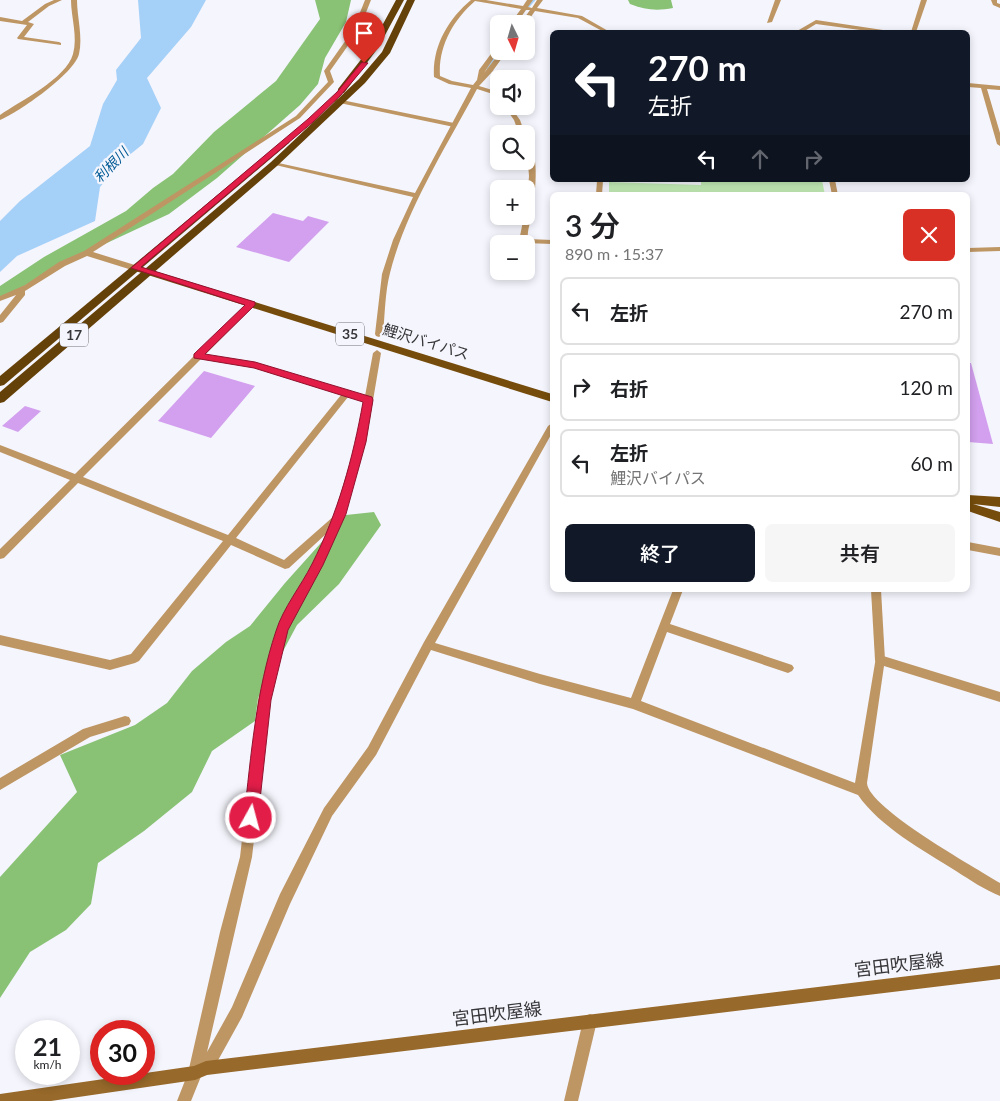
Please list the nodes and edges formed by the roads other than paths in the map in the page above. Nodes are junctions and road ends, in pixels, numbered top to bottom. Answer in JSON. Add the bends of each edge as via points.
{"nodes":[{"id":1,"x":59,"y":0,"type":"edge"},
{"id":2,"x":74,"y":0,"type":"edge"},
{"id":3,"x":368,"y":0,"type":"edge"},
{"id":4,"x":400,"y":0,"type":"edge"},
{"id":5,"x":411,"y":0,"type":"edge"},
{"id":6,"x":475,"y":0,"type":"edge"},
{"id":7,"x":530,"y":0,"type":"edge"},
{"id":8,"x":540,"y":0,"type":"edge"},
{"id":9,"x":778,"y":0,"type":"edge"},
{"id":10,"x":924,"y":0,"type":"edge"},
{"id":11,"x":994,"y":0,"type":"edge"},
{"id":12,"x":1000,"y":6,"type":"edge"},
{"id":13,"x":528,"y":8,"type":"junction"},
{"id":14,"x":521,"y":15,"type":"edge"},
{"id":15,"x":526,"y":15,"type":"edge"},
{"id":16,"x":0,"y":18,"type":"edge"},
{"id":17,"x":24,"y":22,"type":"junction"},
{"id":18,"x":768,"y":22,"type":"dead end"},
{"id":19,"x":603,"y":30,"type":"edge"},
{"id":20,"x":801,"y":30,"type":"edge"},
{"id":21,"x":870,"y":30,"type":"edge"},
{"id":22,"x":914,"y":30,"type":"edge"},
{"id":23,"x":59,"y":44,"type":"dead end"},
{"id":24,"x":490,"y":58,"type":"edge"},
{"id":25,"x":498,"y":60,"type":"edge"},
{"id":26,"x":478,"y":83,"type":"junction"},
{"id":27,"x":970,"y":85,"type":"edge"},
{"id":28,"x":983,"y":86,"type":"junction"},
{"id":29,"x":1000,"y":88,"type":"edge"},
{"id":30,"x":490,"y":89,"type":"edge"},
{"id":31,"x":336,"y":101,"type":"junction"},
{"id":32,"x":0,"y":118,"type":"edge"},
{"id":33,"x":454,"y":125,"type":"junction"},
{"id":34,"x":998,"y":130,"type":"edge"},
{"id":35,"x":1000,"y":144,"type":"edge"},
{"id":36,"x":274,"y":164,"type":"junction"},
{"id":37,"x":531,"y":170,"type":"edge"},
{"id":38,"x":417,"y":196,"type":"junction"},
{"id":39,"x":550,"y":242,"type":"edge"},
{"id":40,"x":1000,"y":249,"type":"edge"},
{"id":41,"x":970,"y":250,"type":"edge"},
{"id":42,"x":87,"y":253,"type":"junction"},
{"id":43,"x":135,"y":268,"type":"junction"},
{"id":44,"x":147,"y":272,"type":"junction"},
{"id":45,"x":28,"y":287,"type":"junction"},
{"id":46,"x":0,"y":299,"type":"edge"},
{"id":47,"x":252,"y":304,"type":"junction"},
{"id":48,"x":0,"y":320,"type":"edge"},
{"id":49,"x":379,"y":334,"type":"dead end"},
{"id":50,"x":377,"y":353,"type":"dead end"},
{"id":51,"x":198,"y":356,"type":"junction"},
{"id":52,"x":0,"y":382,"type":"edge"},
{"id":53,"x":346,"y":394,"type":"junction"},
{"id":54,"x":550,"y":397,"type":"edge"},
{"id":55,"x":0,"y":399,"type":"edge"},
{"id":56,"x":368,"y":400,"type":"junction"},
{"id":57,"x":550,"y":430,"type":"edge"},
{"id":58,"x":0,"y":448,"type":"edge"},
{"id":59,"x":77,"y":478,"type":"junction"},
{"id":60,"x":970,"y":499,"type":"edge"},
{"id":61,"x":1000,"y":502,"type":"edge"},
{"id":62,"x":970,"y":508,"type":"edge"},
{"id":63,"x":340,"y":514,"type":"junction"},
{"id":64,"x":1000,"y":517,"type":"edge"},
{"id":65,"x":230,"y":540,"type":"junction"},
{"id":66,"x":970,"y":546,"type":"edge"},
{"id":67,"x":1000,"y":552,"type":"edge"},
{"id":68,"x":0,"y":555,"type":"edge"},
{"id":69,"x":677,"y":592,"type":"edge"},
{"id":70,"x":876,"y":592,"type":"edge"},
{"id":71,"x":664,"y":626,"type":"junction"},
{"id":72,"x":0,"y":640,"type":"edge"},
{"id":73,"x":428,"y":645,"type":"junction"},
{"id":74,"x":880,"y":660,"type":"junction"},
{"id":75,"x":788,"y":668,"type":"dead end"},
{"id":76,"x":1000,"y":697,"type":"edge"},
{"id":77,"x":634,"y":704,"type":"junction"},
{"id":78,"x":125,"y":721,"type":"dead end"},
{"id":79,"x":0,"y":784,"type":"edge"},
{"id":80,"x":862,"y":791,"type":"junction"},
{"id":81,"x":1000,"y":890,"type":"edge"},
{"id":82,"x":1000,"y":972,"type":"edge"},
{"id":83,"x":590,"y":1021,"type":"junction"},
{"id":84,"x":200,"y":1071,"type":"junction"},
{"id":85,"x":0,"y":1101,"type":"edge"},
{"id":86,"x":184,"y":1101,"type":"edge"},
{"id":87,"x":571,"y":1101,"type":"edge"}],
"edges":[{"from":1,"to":17,"type":"street"},
{"from":2,"to":32,"type":"street","via":[[77,24],[74,60],[60,75]]},
{"from":3,"to":42,"type":"street","via":[[356,30],[327,71],[331,82],[298,117]]},
{"from":4,"to":31,"type":"highway","number":"17","via":[[375,50]]},
{"from":5,"to":31,"type":"highway","number":"17","via":[[386,53],[362,82]]},
{"from":6,"to":13,"type":"street"},
{"from":6,"to":26,"type":"street","via":[[451,24],[436,72],[440,79]]},
{"from":7,"to":13,"type":"street"},
{"from":8,"to":13,"type":"street"},
{"from":9,"to":18,"type":"street"},
{"from":10,"to":22,"type":"street"},
{"from":11,"to":12,"type":"street"},
{"from":13,"to":14,"type":"street"},
{"from":13,"to":15,"type":"street"},
{"from":13,"to":19,"type":"street","via":[[580,17]]},
{"from":16,"to":17,"type":"street"},
{"from":17,"to":23,"type":"street","via":[[31,24],[20,38]]},
{"from":20,"to":21,"type":"street","via":[[813,22]]},
{"from":24,"to":26,"type":"street"},
{"from":25,"to":26,"type":"street"},
{"from":26,"to":30,"type":"street"},
{"from":26,"to":33,"type":"street"},
{"from":27,"to":28,"type":"street"},
{"from":28,"to":29,"type":"street"},
{"from":28,"to":34,"type":"street"},
{"from":31,"to":33,"type":"street"},
{"from":31,"to":36,"type":"highway","number":"17"},
{"from":31,"to":43,"type":"highway","number":"17"},
{"from":33,"to":38,"type":"street"},
{"from":34,"to":35,"type":"street"},
{"from":36,"to":38,"type":"street"},
{"from":36,"to":44,"type":"highway","number":"17"},
{"from":37,"to":39,"type":"street","via":[[531,205],[525,241]]},
{"from":38,"to":49,"type":"street","via":[[386,274]]},
{"from":40,"to":41,"type":"street"},
{"from":42,"to":43,"type":"street"},
{"from":42,"to":45,"type":"street","via":[[62,264]]},
{"from":43,"to":44,"type":"main road","name":"鯉沢バイパス","number":"35"},
{"from":43,"to":52,"type":"highway","number":"17"},
{"from":44,"to":47,"type":"main road","name":"鯉沢バイパス","number":"35"},
{"from":44,"to":55,"type":"highway","number":"17"},
{"from":45,"to":46,"type":"street"},
{"from":45,"to":48,"type":"street"},
{"from":47,"to":51,"type":"street"},
{"from":47,"to":54,"type":"main road","name":"鯉沢バイパス","number":"35"},
{"from":50,"to":56,"type":"street"},
{"from":51,"to":53,"type":"street","via":[[255,365]]},
{"from":51,"to":59,"type":"street"},
{"from":53,"to":56,"type":"street"},
{"from":53,"to":65,"type":"street"},
{"from":56,"to":63,"type":"street","via":[[361,442]]},
{"from":57,"to":73,"type":"street"},
{"from":58,"to":59,"type":"street"},
{"from":59,"to":65,"type":"street"},
{"from":59,"to":68,"type":"street"},
{"from":60,"to":61,"type":"main road"},
{"from":62,"to":64,"type":"main road"},
{"from":63,"to":65,"type":"street","via":[[285,565]]},
{"from":63,"to":84,"type":"street","via":[[282,630],[264,700],[246,857],[227,932]]},
{"from":65,"to":72,"type":"street","via":[[135,658],[110,665]]},
{"from":66,"to":67,"type":"street"},
{"from":69,"to":71,"type":"street"},
{"from":70,"to":74,"type":"street"},
{"from":71,"to":75,"type":"street"},
{"from":71,"to":77,"type":"street"},
{"from":73,"to":77,"type":"street"},
{"from":73,"to":84,"type":"street","via":[[372,751],[328,812],[285,899],[237,1012]]},
{"from":74,"to":76,"type":"street"},
{"from":74,"to":80,"type":"street","via":[[860,775]]},
{"from":77,"to":80,"type":"street"},
{"from":78,"to":79,"type":"street","via":[[87,733]]},
{"from":80,"to":81,"type":"street","via":[[870,803],[936,852]]},
{"from":82,"to":83,"type":"main road","name":"宮田吹屋線"},
{"from":83,"to":84,"type":"main road","name":"宮田吹屋線"},
{"from":83,"to":87,"type":"street"},
{"from":84,"to":85,"type":"main road","name":"宮田吹屋線"},
{"from":84,"to":86,"type":"street"}]}
